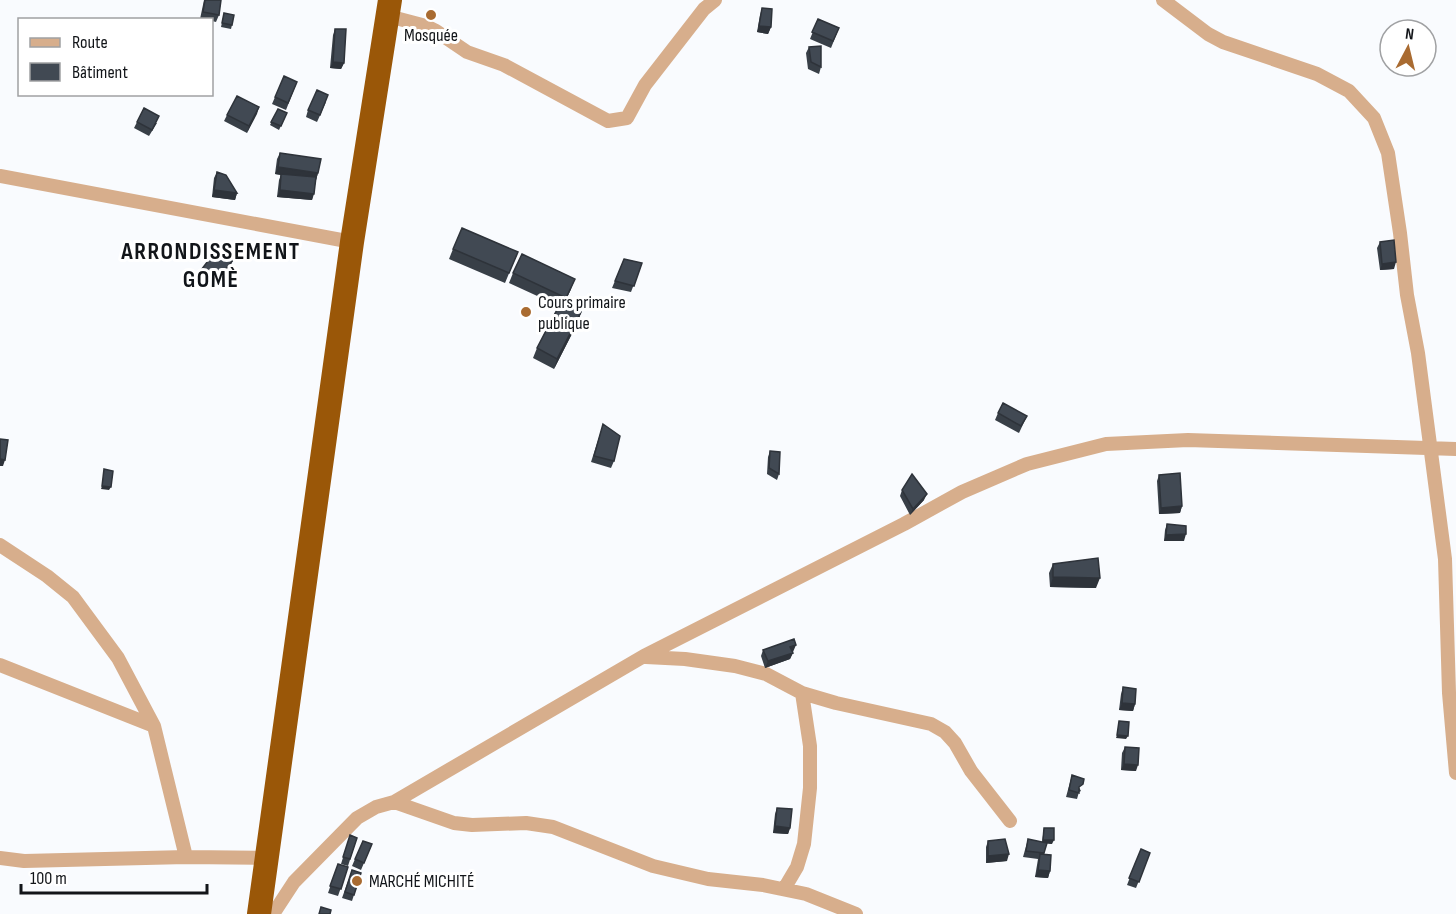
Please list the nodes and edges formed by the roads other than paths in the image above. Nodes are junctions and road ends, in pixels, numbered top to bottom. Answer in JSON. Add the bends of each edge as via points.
{"nodes":[{"id":1,"x":715,"y":0,"type":"edge"},
{"id":2,"x":1163,"y":0,"type":"edge"},
{"id":3,"x":389,"y":8,"type":"edge"},
{"id":4,"x":0,"y":176,"type":"edge"},
{"id":5,"x":352,"y":242,"type":"junction"},
{"id":6,"x":1430,"y":447,"type":"junction"},
{"id":7,"x":1456,"y":449,"type":"edge"},
{"id":8,"x":0,"y":545,"type":"edge"},
{"id":9,"x":644,"y":656,"type":"junction"},
{"id":10,"x":0,"y":665,"type":"edge"},
{"id":11,"x":802,"y":693,"type":"junction"},
{"id":12,"x":154,"y":726,"type":"junction"},
{"id":13,"x":1456,"y":773,"type":"edge"},
{"id":14,"x":394,"y":802,"type":"junction"},
{"id":15,"x":1010,"y":821,"type":"dead end"},
{"id":16,"x":186,"y":857,"type":"junction"},
{"id":17,"x":0,"y":858,"type":"edge"},
{"id":18,"x":268,"y":858,"type":"junction"},
{"id":19,"x":784,"y":889,"type":"junction"},
{"id":20,"x":259,"y":914,"type":"edge"},
{"id":21,"x":273,"y":914,"type":"edge"},
{"id":22,"x":856,"y":914,"type":"edge"}],
"edges":[{"from":1,"to":3,"type":"street","via":[[645,85],[627,118],[618,121],[608,121],[504,65],[467,52],[436,31]]},
{"from":2,"to":6,"type":"street","via":[[1223,42],[1317,74],[1349,91],[1374,118],[1388,153]]},
{"from":3,"to":5,"type":"highway"},
{"from":4,"to":5,"type":"street"},
{"from":5,"to":18,"type":"highway"},
{"from":6,"to":7,"type":"street"},
{"from":6,"to":9,"type":"street","via":[[1188,440],[1106,444],[1068,452],[1027,464],[962,492]]},
{"from":6,"to":13,"type":"street","via":[[1445,559]]},
{"from":8,"to":12,"type":"street","via":[[73,597],[118,658]]},
{"from":9,"to":11,"type":"street","via":[[735,666],[766,674]]},
{"from":9,"to":14,"type":"street"},
{"from":10,"to":12,"type":"street"},
{"from":11,"to":15,"type":"street","via":[[931,724],[945,732]]},
{"from":11,"to":19,"type":"street","via":[[810,746],[810,788],[804,844]]},
{"from":12,"to":16,"type":"street"},
{"from":14,"to":19,"type":"street","via":[[454,823],[553,827],[653,866],[708,879]]},
{"from":14,"to":21,"type":"street","via":[[357,818],[294,882]]},
{"from":16,"to":17,"type":"street","via":[[24,861]]},
{"from":16,"to":18,"type":"street"},
{"from":18,"to":20,"type":"highway"},
{"from":19,"to":22,"type":"street"}]}
